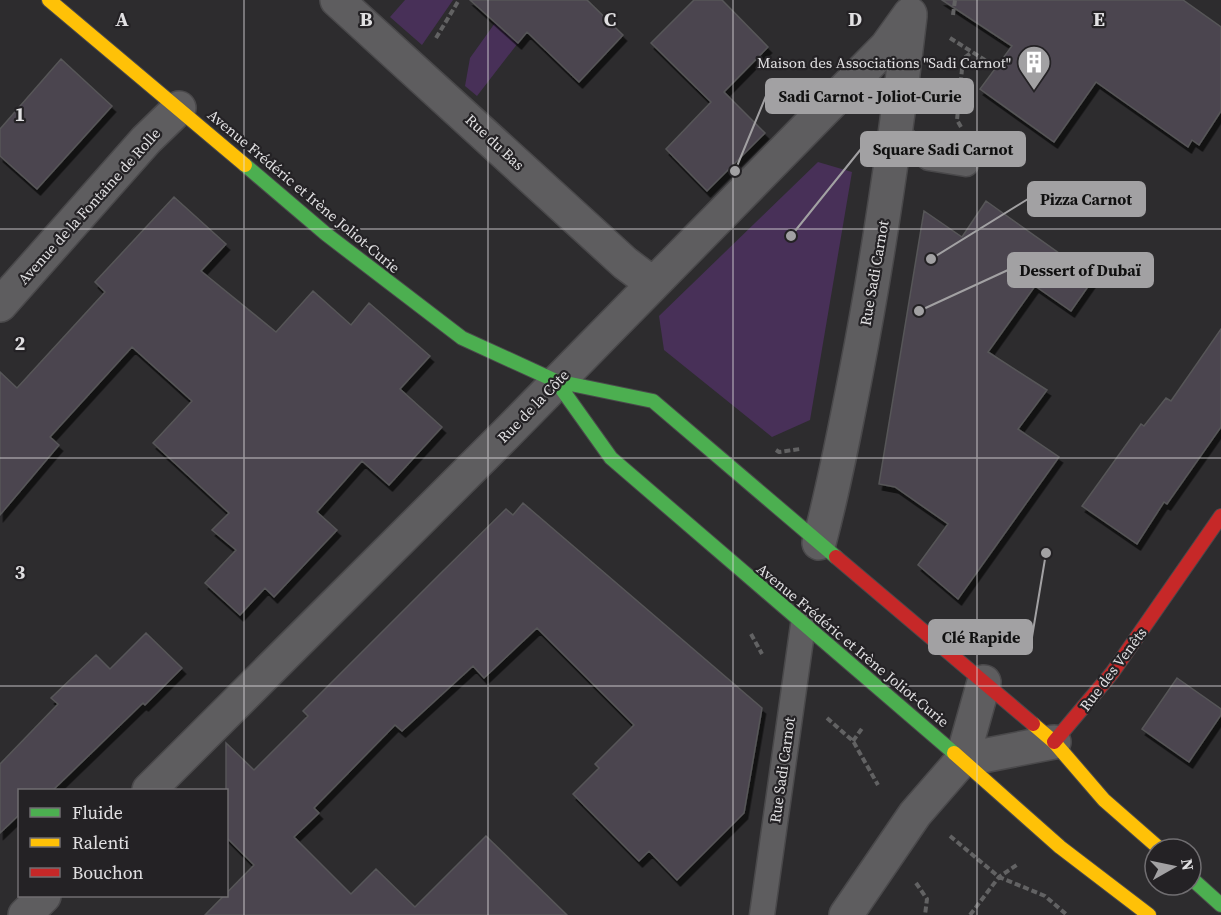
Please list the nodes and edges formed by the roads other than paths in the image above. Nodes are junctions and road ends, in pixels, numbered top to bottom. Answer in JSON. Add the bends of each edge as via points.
{"nodes":[{"id":1,"x":49,"y":0,"type":"edge"},
{"id":2,"x":338,"y":0,"type":"edge"},
{"id":3,"x":911,"y":7,"type":"edge"},
{"id":4,"x":179,"y":108,"type":"junction"},
{"id":5,"x":897,"y":134,"type":"junction"},
{"id":6,"x":966,"y":164,"type":"road end"},
{"id":7,"x":653,"y":284,"type":"junction"},
{"id":8,"x":0,"y":305,"type":"edge"},
{"id":9,"x":556,"y":381,"type":"junction"},
{"id":10,"x":1221,"y":516,"type":"edge"},
{"id":11,"x":819,"y":543,"type":"junction"},
{"id":12,"x":803,"y":625,"type":"junction"},
{"id":13,"x":984,"y":682,"type":"junction"},
{"id":14,"x":1054,"y":742,"type":"junction"},
{"id":15,"x":962,"y":760,"type":"junction"},
{"id":16,"x":150,"y":789,"type":"edge"},
{"id":17,"x":1146,"y":837,"type":"edge"},
{"id":18,"x":1203,"y":889,"type":"edge"},
{"id":19,"x":43,"y":897,"type":"edge"},
{"id":20,"x":1221,"y":905,"type":"edge"},
{"id":21,"x":25,"y":915,"type":"edge"},
{"id":22,"x":762,"y":915,"type":"edge"},
{"id":23,"x":846,"y":915,"type":"edge"},
{"id":24,"x":1149,"y":915,"type":"edge"}],
"edges":[{"from":1,"to":4,"type":"main road","name":"Avenue Frédéric et Irène Joliot-Curie"},
{"from":2,"to":7,"type":"street","name":"Rue du Bas","via":[[625,263]]},
{"from":3,"to":5,"type":"street","name":"Rue Sadi Carnot"},
{"from":3,"to":7,"type":"street","name":"Rue de la Côte","via":[[887,46]]},
{"from":4,"to":8,"type":"street","name":"Avenue de la Fontaine de Rolle"},
{"from":4,"to":9,"type":"main road","name":"Avenue Frédéric et Irène Joliot-Curie","via":[[326,234],[462,338]]},
{"from":5,"to":6,"type":"lane","via":[[929,158]]},
{"from":5,"to":11,"type":"street","name":"Rue Sadi Carnot","via":[[872,293]]},
{"from":7,"to":9,"type":"street","name":"Rue de la Côte"},
{"from":9,"to":11,"type":"main road","name":"Avenue Frédéric et Irène Joliot-Curie","via":[[653,401]]},
{"from":9,"to":12,"type":"main road","name":"Avenue Frédéric et Irène Joliot-Curie","via":[[611,458]]},
{"from":9,"to":16,"type":"street","name":"Rue de la Côte"},
{"from":10,"to":14,"type":"main road","name":"Rue des Venêts","via":[[1112,673]]},
{"from":11,"to":13,"type":"main road","name":"Avenue Frédéric et Irène Joliot-Curie"},
{"from":12,"to":15,"type":"main road","name":"Avenue Frédéric et Irène Joliot-Curie"},
{"from":12,"to":22,"type":"lane","name":"Rue Sadi Carnot"},
{"from":13,"to":14,"type":"main road","name":"Avenue Frédéric et Irène Joliot-Curie"},
{"from":13,"to":15,"type":"street"},
{"from":14,"to":15,"type":"street"},
{"from":14,"to":17,"type":"main road","name":"Avenue Frédéric et Irène Joliot-Curie","via":[[1104,800]]},
{"from":15,"to":23,"type":"street","via":[[915,814]]},
{"from":15,"to":24,"type":"main road","name":"Avenue Frédéric et Irène Joliot-Curie","via":[[1060,847]]},
{"from":18,"to":20,"type":"main road"},
{"from":19,"to":21,"type":"street"}]}
